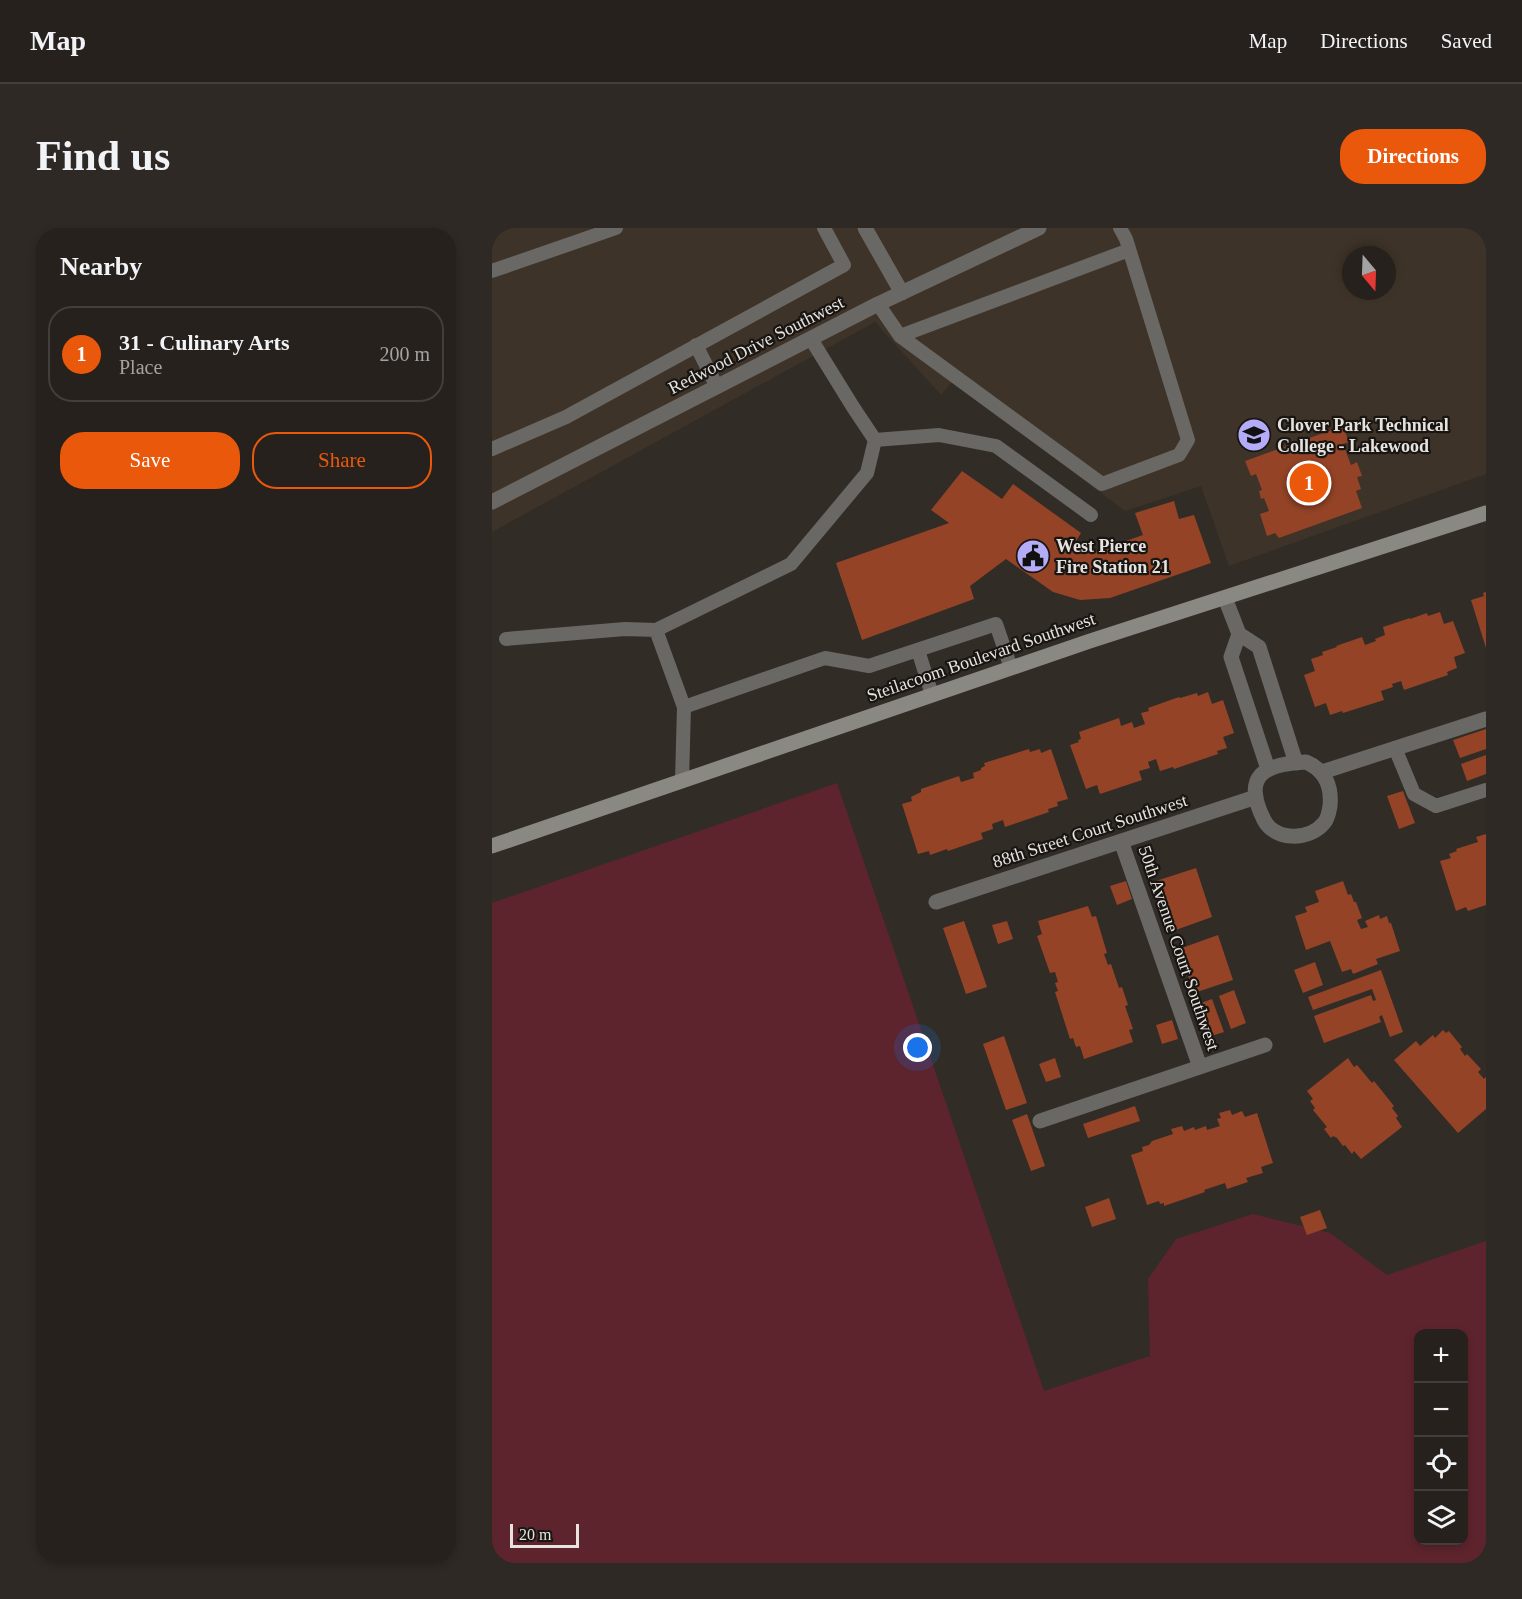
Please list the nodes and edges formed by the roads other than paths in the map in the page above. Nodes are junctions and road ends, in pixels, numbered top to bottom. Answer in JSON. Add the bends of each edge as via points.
{"nodes":[{"id":1,"x":616,"y":228,"type":"edge"},
{"id":2,"x":824,"y":228,"type":"edge"},
{"id":3,"x":865,"y":228,"type":"edge"},
{"id":4,"x":1039,"y":228,"type":"edge"},
{"id":5,"x":1120,"y":228,"type":"edge"},
{"id":6,"x":1129,"y":250,"type":"junction"},
{"id":7,"x":492,"y":271,"type":"edge"},
{"id":8,"x":902,"y":293,"type":"junction"},
{"id":9,"x":878,"y":304,"type":"junction"},
{"id":10,"x":900,"y":336,"type":"junction"},
{"id":11,"x":811,"y":339,"type":"junction"},
{"id":12,"x":696,"y":345,"type":"junction"},
{"id":13,"x":717,"y":387,"type":"junction"},
{"id":14,"x":875,"y":440,"type":"junction"},
{"id":15,"x":492,"y":449,"type":"edge"},
{"id":16,"x":492,"y":502,"type":"edge"},
{"id":17,"x":1486,"y":513,"type":"edge"},
{"id":18,"x":1091,"y":515,"type":"dead end"},
{"id":19,"x":1225,"y":597,"type":"junction"},
{"id":20,"x":656,"y":630,"type":"junction"},
{"id":21,"x":1239,"y":633,"type":"junction"},
{"id":22,"x":506,"y":639,"type":"dead end"},
{"id":23,"x":918,"y":650,"type":"junction"},
{"id":24,"x":1011,"y":668,"type":"junction"},
{"id":25,"x":932,"y":695,"type":"junction"},
{"id":26,"x":684,"y":707,"type":"junction"},
{"id":27,"x":1486,"y":719,"type":"edge"},
{"id":28,"x":1395,"y":748,"type":"junction"},
{"id":29,"x":1296,"y":763,"type":"junction"},
{"id":30,"x":1268,"y":769,"type":"junction"},
{"id":31,"x":1322,"y":772,"type":"junction"},
{"id":32,"x":682,"y":781,"type":"junction"},
{"id":33,"x":1486,"y":790,"type":"edge"},
{"id":34,"x":1256,"y":797,"type":"junction"},
{"id":35,"x":1121,"y":841,"type":"junction"},
{"id":36,"x":492,"y":846,"type":"edge"},
{"id":37,"x":936,"y":902,"type":"dead end"},
{"id":38,"x":1265,"y":1045,"type":"dead end"},
{"id":39,"x":1200,"y":1067,"type":"junction"},
{"id":40,"x":1040,"y":1121,"type":"dead end"}],
"edges":[{"from":1,"to":7,"type":"lane"},
{"from":2,"to":12,"type":"lane","via":[[844,265]]},
{"from":3,"to":8,"type":"street"},
{"from":4,"to":8,"type":"street","name":"Redwood Drive Southwest"},
{"from":5,"to":6,"type":"lane"},
{"from":6,"to":10,"type":"lane"},
{"from":6,"to":10,"type":"lane","via":[[1188,440],[1179,455],[1102,484]]},
{"from":8,"to":9,"type":"street","name":"Redwood Drive Southwest"},
{"from":9,"to":10,"type":"lane"},
{"from":9,"to":11,"type":"street","name":"Redwood Drive Southwest"},
{"from":11,"to":13,"type":"street","name":"Redwood Drive Southwest"},
{"from":11,"to":14,"type":"lane"},
{"from":12,"to":13,"type":"lane"},
{"from":12,"to":15,"type":"lane","via":[[566,417]]},
{"from":13,"to":16,"type":"street","name":"Redwood Drive Southwest"},
{"from":14,"to":18,"type":"lane","via":[[939,435],[996,446]]},
{"from":14,"to":20,"type":"lane","via":[[867,473],[791,564]]},
{"from":17,"to":19,"type":"main road","name":"Steilacoom Boulevard Southwest"},
{"from":19,"to":21,"type":"street"},
{"from":19,"to":24,"type":"main road","name":"Steilacoom Boulevard Southwest"},
{"from":20,"to":22,"type":"lane"},
{"from":20,"to":26,"type":"lane"},
{"from":21,"to":29,"type":"street","via":[[1259,647]]},
{"from":21,"to":30,"type":"street","via":[[1231,657]]},
{"from":23,"to":24,"type":"lane","via":[[996,624]]},
{"from":23,"to":25,"type":"lane"},
{"from":23,"to":26,"type":"lane","via":[[869,666],[825,658]]},
{"from":24,"to":25,"type":"main road","name":"Steilacoom Boulevard Southwest"},
{"from":25,"to":32,"type":"main road","name":"Steilacoom Boulevard Southwest"},
{"from":26,"to":32,"type":"lane"},
{"from":27,"to":28,"type":"street"},
{"from":28,"to":31,"type":"street"},
{"from":28,"to":33,"type":"lane","via":[[1414,794],[1436,806]]},
{"from":29,"to":30,"type":"street"},
{"from":29,"to":31,"type":"street","via":[[1306,762]]},
{"from":30,"to":34,"type":"street","via":[[1255,784]]},
{"from":31,"to":34,"type":"street","via":[[1329,783],[1329,814],[1324,823],[1307,835],[1275,832],[1259,811]]},
{"from":32,"to":36,"type":"main road","name":"Steilacoom Boulevard Southwest"},
{"from":34,"to":35,"type":"street","name":"88th Street Court Southwest"},
{"from":35,"to":37,"type":"street","name":"88th Street Court Southwest"},
{"from":35,"to":39,"type":"street","name":"50th Avenue Court Southwest"},
{"from":38,"to":39,"type":"street"},
{"from":39,"to":40,"type":"street"}]}
